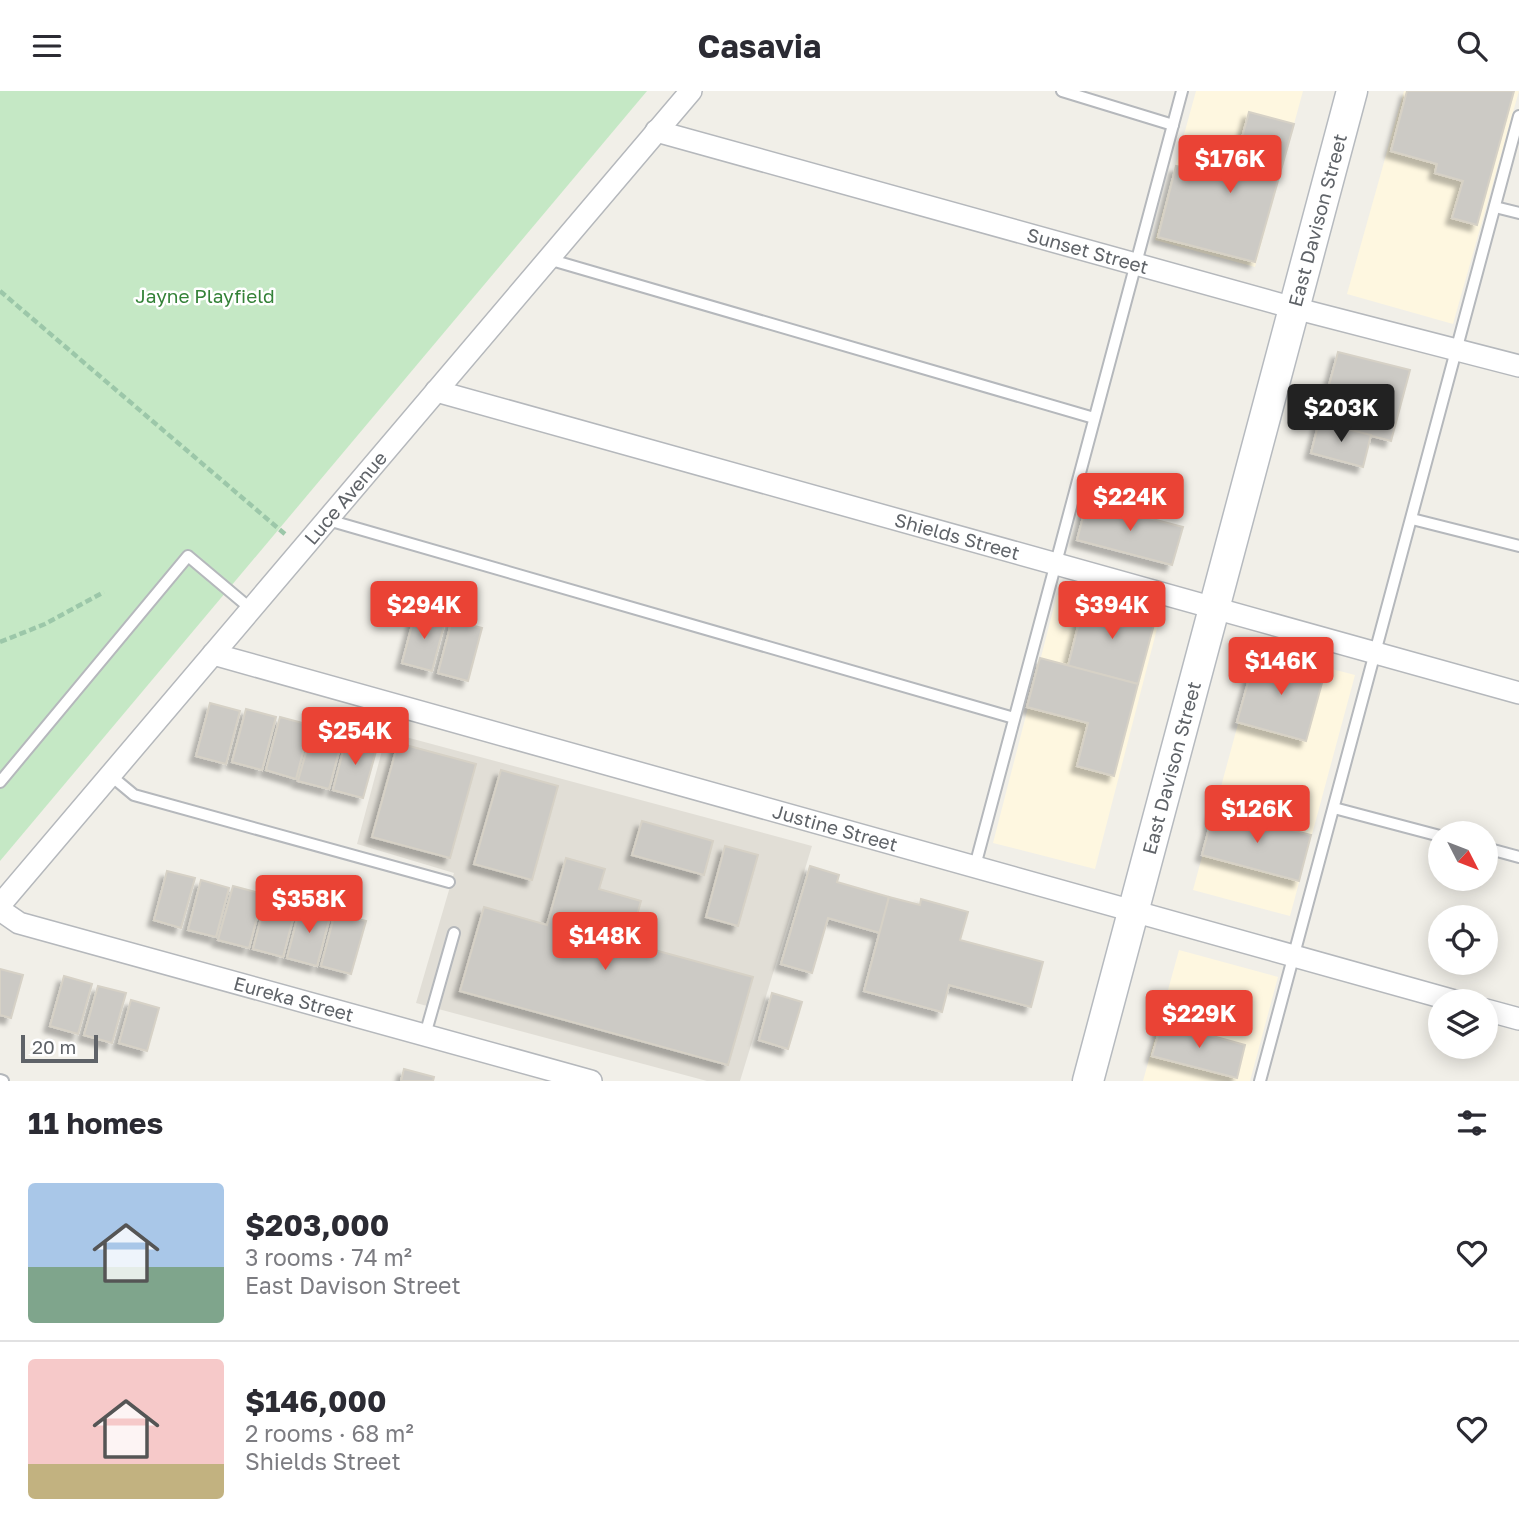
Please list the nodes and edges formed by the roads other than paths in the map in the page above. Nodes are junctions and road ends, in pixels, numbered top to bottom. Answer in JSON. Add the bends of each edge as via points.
{"nodes":[{"id":1,"x":691,"y":91,"type":"edge"},
{"id":2,"x":1062,"y":91,"type":"edge"},
{"id":3,"x":1182,"y":91,"type":"edge"},
{"id":4,"x":1352,"y":91,"type":"edge"},
{"id":5,"x":1519,"y":116,"type":"edge"},
{"id":6,"x":1173,"y":125,"type":"junction"},
{"id":7,"x":656,"y":131,"type":"junction"},
{"id":8,"x":1495,"y":207,"type":"junction"},
{"id":9,"x":1519,"y":213,"type":"edge"},
{"id":10,"x":548,"y":259,"type":"junction"},
{"id":11,"x":1136,"y":264,"type":"junction"},
{"id":12,"x":1294,"y":308,"type":"junction"},
{"id":13,"x":1457,"y":350,"type":"junction"},
{"id":14,"x":1519,"y":366,"type":"edge"},
{"id":15,"x":436,"y":391,"type":"junction"},
{"id":16,"x":1094,"y":418,"type":"junction"},
{"id":17,"x":1412,"y":519,"type":"junction"},
{"id":18,"x":328,"y":520,"type":"junction"},
{"id":19,"x":1519,"y":546,"type":"edge"},
{"id":20,"x":1055,"y":565,"type":"junction"},
{"id":21,"x":251,"y":609,"type":"junction"},
{"id":22,"x":1213,"y":609,"type":"junction"},
{"id":23,"x":1375,"y":653,"type":"junction"},
{"id":24,"x":213,"y":654,"type":"junction"},
{"id":25,"x":1519,"y":693,"type":"edge"},
{"id":26,"x":1014,"y":718,"type":"junction"},
{"id":27,"x":110,"y":775,"type":"junction"},
{"id":28,"x":0,"y":782,"type":"edge"},
{"id":29,"x":1334,"y":809,"type":"junction"},
{"id":30,"x":1428,"y":833,"type":"edge"},
{"id":31,"x":1498,"y":851,"type":"edge"},
{"id":32,"x":1519,"y":857,"type":"edge"},
{"id":33,"x":975,"y":866,"type":"junction"},
{"id":34,"x":449,"y":882,"type":"dead end"},
{"id":35,"x":0,"y":908,"type":"edge"},
{"id":36,"x":1133,"y":910,"type":"junction"},
{"id":37,"x":454,"y":933,"type":"dead end"},
{"id":38,"x":1293,"y":955,"type":"junction"},
{"id":39,"x":1428,"y":993,"type":"edge"},
{"id":40,"x":1498,"y":1013,"type":"edge"},
{"id":41,"x":1519,"y":1019,"type":"edge"},
{"id":42,"x":425,"y":1035,"type":"junction"},
{"id":43,"x":591,"y":1081,"type":"edge"},
{"id":44,"x":1088,"y":1081,"type":"edge"},
{"id":45,"x":1260,"y":1081,"type":"edge"}],
"edges":[{"from":1,"to":7,"type":"street","name":"Luce Avenue"},
{"from":2,"to":6,"type":"lane"},
{"from":3,"to":6,"type":"lane"},
{"from":4,"to":12,"type":"main road","name":"East Davison Street"},
{"from":5,"to":8,"type":"lane"},
{"from":6,"to":11,"type":"lane"},
{"from":7,"to":10,"type":"street","name":"Luce Avenue"},
{"from":7,"to":11,"type":"street","name":"Sunset Street"},
{"from":8,"to":9,"type":"lane"},
{"from":8,"to":13,"type":"lane"},
{"from":10,"to":15,"type":"street","name":"Luce Avenue"},
{"from":10,"to":16,"type":"lane"},
{"from":11,"to":12,"type":"street","name":"Sunset Street"},
{"from":11,"to":16,"type":"lane"},
{"from":12,"to":13,"type":"street","name":"Sunset Street"},
{"from":12,"to":22,"type":"main road","name":"East Davison Street"},
{"from":13,"to":14,"type":"street","name":"Sunset Street"},
{"from":13,"to":17,"type":"lane"},
{"from":15,"to":18,"type":"street","name":"Luce Avenue"},
{"from":15,"to":20,"type":"street","name":"Shields Street"},
{"from":16,"to":20,"type":"lane"},
{"from":17,"to":19,"type":"lane"},
{"from":17,"to":23,"type":"lane"},
{"from":18,"to":21,"type":"street","name":"Luce Avenue"},
{"from":18,"to":26,"type":"lane"},
{"from":20,"to":22,"type":"street","name":"Shields Street"},
{"from":20,"to":26,"type":"lane"},
{"from":21,"to":24,"type":"street","name":"Luce Avenue"},
{"from":21,"to":28,"type":"lane","via":[[188,556]]},
{"from":22,"to":23,"type":"street","name":"Shields Street"},
{"from":22,"to":36,"type":"main road","name":"East Davison Street"},
{"from":23,"to":25,"type":"street","name":"Shields Street"},
{"from":23,"to":29,"type":"lane"},
{"from":24,"to":27,"type":"street","name":"Luce Avenue"},
{"from":24,"to":33,"type":"street","name":"Justine Street"},
{"from":26,"to":33,"type":"lane"},
{"from":27,"to":34,"type":"lane","via":[[134,795]]},
{"from":27,"to":35,"type":"street","name":"Luce Avenue"},
{"from":29,"to":30,"type":"lane"},
{"from":29,"to":38,"type":"lane"},
{"from":31,"to":32,"type":"lane"},
{"from":33,"to":36,"type":"street","name":"Justine Street"},
{"from":35,"to":42,"type":"street","name":"Eureka Street","via":[[19,923]]},
{"from":36,"to":38,"type":"street","name":"Justine Street"},
{"from":36,"to":44,"type":"main road","name":"East Davison Street"},
{"from":37,"to":42,"type":"lane"},
{"from":38,"to":39,"type":"street","name":"Justine Street"},
{"from":38,"to":45,"type":"lane"},
{"from":40,"to":41,"type":"street"},
{"from":42,"to":43,"type":"street","name":"Eureka Street"}]}
